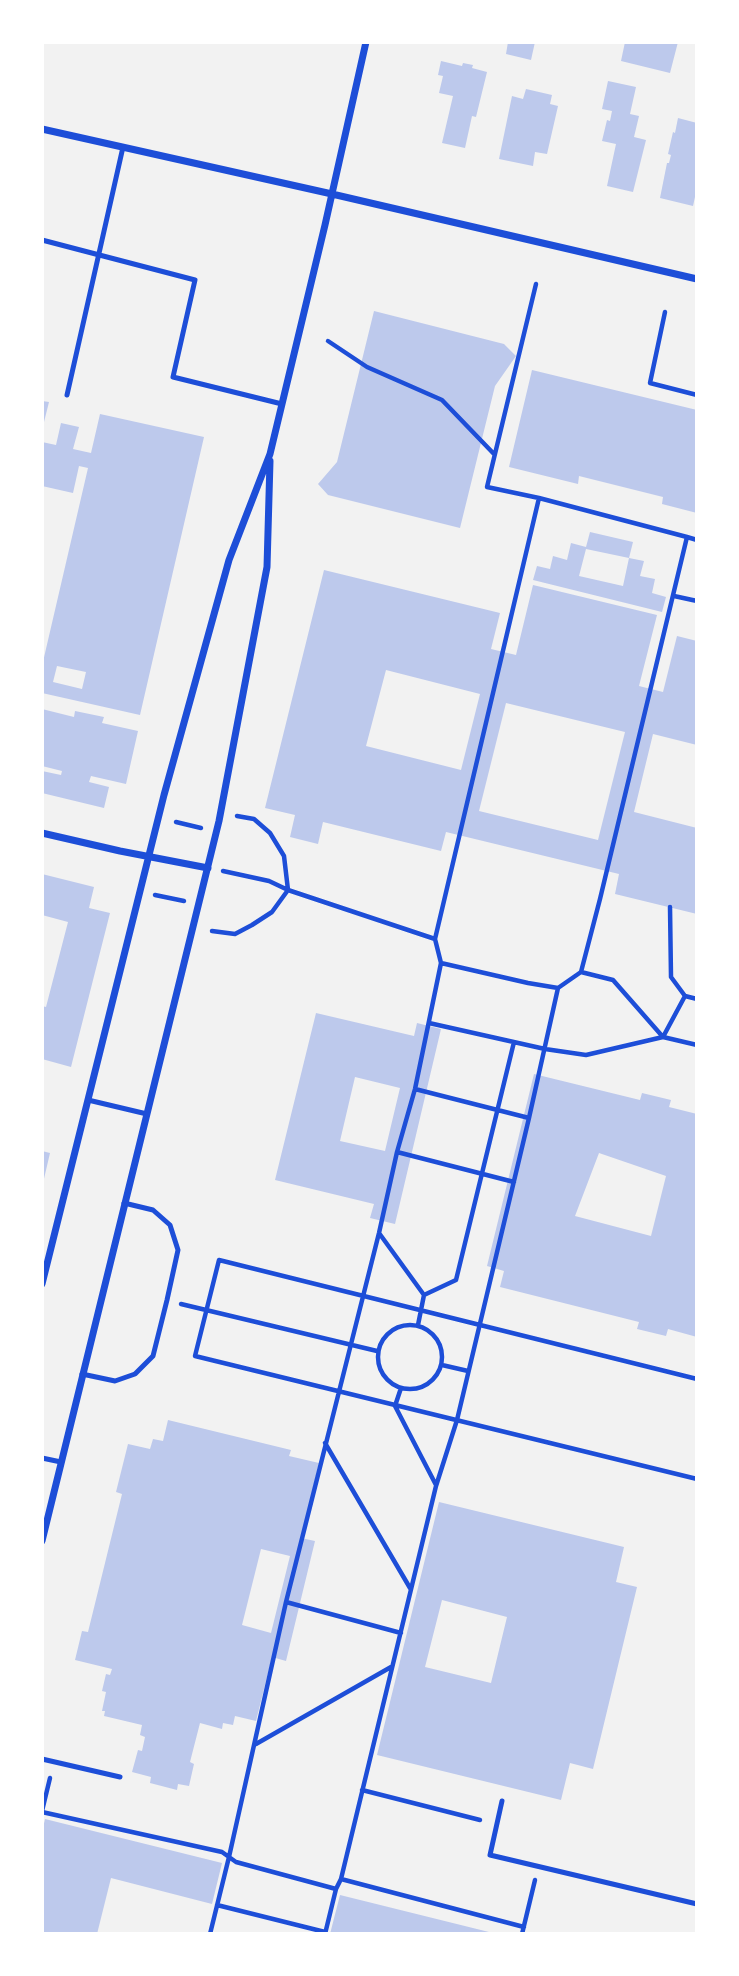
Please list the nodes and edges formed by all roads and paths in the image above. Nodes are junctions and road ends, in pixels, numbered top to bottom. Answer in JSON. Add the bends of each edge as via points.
{"nodes":[{"id":1,"x":366,"y":42,"type":"edge"},
{"id":2,"x":42,"y":129,"type":"edge"},
{"id":3,"x":123,"y":147,"type":"junction"},
{"id":4,"x":332,"y":194,"type":"junction"},
{"id":5,"x":42,"y":240,"type":"edge"},
{"id":6,"x":99,"y":254,"type":"junction"},
{"id":7,"x":697,"y":279,"type":"edge"},
{"id":8,"x":536,"y":284,"type":"dead end"},
{"id":9,"x":665,"y":312,"type":"dead end"},
{"id":10,"x":328,"y":341,"type":"dead end"},
{"id":11,"x":67,"y":395,"type":"dead end"},
{"id":12,"x":697,"y":395,"type":"edge"},
{"id":13,"x":282,"y":404,"type":"junction"},
{"id":14,"x":270,"y":454,"type":"junction"},
{"id":15,"x":495,"y":454,"type":"junction"},
{"id":16,"x":539,"y":498,"type":"junction"},
{"id":17,"x":687,"y":537,"type":"junction"},
{"id":18,"x":697,"y":540,"type":"edge"},
{"id":19,"x":674,"y":596,"type":"junction"},
{"id":20,"x":697,"y":601,"type":"edge"},
{"id":21,"x":237,"y":816,"type":"dead end"},
{"id":22,"x":168,"y":820,"type":"dead end"},
{"id":23,"x":205,"y":829,"type":"dead end"},
{"id":24,"x":42,"y":833,"type":"edge"},
{"id":25,"x":148,"y":856,"type":"junction"},
{"id":26,"x":208,"y":868,"type":"junction"},
{"id":27,"x":288,"y":890,"type":"junction"},
{"id":28,"x":154,"y":895,"type":"dead end"},
{"id":29,"x":185,"y":901,"type":"dead end"},
{"id":30,"x":670,"y":907,"type":"dead end"},
{"id":31,"x":212,"y":931,"type":"dead end"},
{"id":32,"x":435,"y":939,"type":"junction"},
{"id":33,"x":441,"y":963,"type":"junction"},
{"id":34,"x":581,"y":972,"type":"junction"},
{"id":35,"x":558,"y":988,"type":"junction"},
{"id":36,"x":685,"y":996,"type":"junction"},
{"id":37,"x":697,"y":999,"type":"edge"},
{"id":38,"x":429,"y":1023,"type":"junction"},
{"id":39,"x":663,"y":1037,"type":"junction"},
{"id":40,"x":514,"y":1042,"type":"junction"},
{"id":41,"x":697,"y":1045,"type":"edge"},
{"id":42,"x":545,"y":1049,"type":"junction"},
{"id":43,"x":415,"y":1089,"type":"junction"},
{"id":44,"x":88,"y":1100,"type":"junction"},
{"id":45,"x":498,"y":1110,"type":"junction"},
{"id":46,"x":147,"y":1114,"type":"junction"},
{"id":47,"x":529,"y":1118,"type":"junction"},
{"id":48,"x":397,"y":1152,"type":"junction"},
{"id":49,"x":481,"y":1174,"type":"junction"},
{"id":50,"x":514,"y":1182,"type":"junction"},
{"id":51,"x":124,"y":1203,"type":"junction"},
{"id":52,"x":379,"y":1233,"type":"junction"},
{"id":53,"x":42,"y":1284,"type":"edge"},
{"id":54,"x":424,"y":1295,"type":"junction"},
{"id":55,"x":363,"y":1296,"type":"junction"},
{"id":56,"x":166,"y":1300,"type":"junction"},
{"id":57,"x":206,"y":1310,"type":"junction"},
{"id":58,"x":421,"y":1310,"type":"junction"},
{"id":59,"x":480,"y":1324,"type":"junction"},
{"id":60,"x":418,"y":1325,"type":"junction"},
{"id":61,"x":351,"y":1344,"type":"junction"},
{"id":62,"x":377,"y":1351,"type":"junction"},
{"id":63,"x":442,"y":1365,"type":"junction"},
{"id":64,"x":468,"y":1371,"type":"junction"},
{"id":65,"x":82,"y":1374,"type":"junction"},
{"id":66,"x":697,"y":1378,"type":"edge"},
{"id":67,"x":401,"y":1388,"type":"junction"},
{"id":68,"x":340,"y":1392,"type":"junction"},
{"id":69,"x":396,"y":1406,"type":"junction"},
{"id":70,"x":457,"y":1420,"type":"junction"},
{"id":71,"x":325,"y":1443,"type":"junction"},
{"id":72,"x":42,"y":1458,"type":"edge"},
{"id":73,"x":61,"y":1462,"type":"junction"},
{"id":74,"x":697,"y":1479,"type":"edge"},
{"id":75,"x":436,"y":1486,"type":"junction"},
{"id":76,"x":42,"y":1541,"type":"edge"},
{"id":77,"x":410,"y":1589,"type":"junction"},
{"id":78,"x":286,"y":1602,"type":"junction"},
{"id":79,"x":401,"y":1633,"type":"junction"},
{"id":80,"x":392,"y":1667,"type":"junction"},
{"id":81,"x":255,"y":1744,"type":"junction"},
{"id":82,"x":42,"y":1759,"type":"edge"},
{"id":83,"x":120,"y":1777,"type":"dead end"},
{"id":84,"x":48,"y":1785,"type":"dead end"},
{"id":85,"x":362,"y":1790,"type":"junction"},
{"id":86,"x":502,"y":1801,"type":"dead end"},
{"id":87,"x":42,"y":1812,"type":"edge"},
{"id":88,"x":497,"y":1824,"type":"junction"},
{"id":89,"x":229,"y":1857,"type":"junction"},
{"id":90,"x":538,"y":1866,"type":"junction"},
{"id":91,"x":341,"y":1879,"type":"junction"},
{"id":92,"x":336,"y":1889,"type":"junction"},
{"id":93,"x":697,"y":1904,"type":"edge"},
{"id":94,"x":217,"y":1905,"type":"junction"},
{"id":95,"x":524,"y":1927,"type":"junction"},
{"id":96,"x":325,"y":1933,"type":"edge"},
{"id":97,"x":210,"y":1934,"type":"edge"},
{"id":98,"x":522,"y":1934,"type":"edge"}],
"edges":[{"from":1,"to":4,"type":"street"},
{"from":2,"to":3,"type":"street"},
{"from":3,"to":4,"type":"street"},
{"from":3,"to":6,"type":"lane"},
{"from":4,"to":7,"type":"street"},
{"from":4,"to":13,"type":"street"},
{"from":5,"to":6,"type":"lane"},
{"from":6,"to":11,"type":"lane"},
{"from":6,"to":13,"type":"lane","via":[[195,280],[173,377]]},
{"from":8,"to":15,"type":"path"},
{"from":9,"to":12,"type":"path","via":[[650,383]]},
{"from":10,"to":15,"type":"path","via":[[367,367],[442,400]]},
{"from":13,"to":14,"type":"street"},
{"from":14,"to":25,"type":"street","via":[[229,560]]},
{"from":14,"to":26,"type":"street","via":[[267,567]]},
{"from":15,"to":16,"type":"path","via":[[487,488]]},
{"from":16,"to":17,"type":"path"},
{"from":16,"to":32,"type":"path"},
{"from":17,"to":18,"type":"path"},
{"from":17,"to":19,"type":"path"},
{"from":19,"to":20,"type":"path"},
{"from":19,"to":34,"type":"path"},
{"from":21,"to":27,"type":"path","via":[[254,819],[271,832],[284,856]]},
{"from":22,"to":23,"type":"path"},
{"from":24,"to":25,"type":"street"},
{"from":25,"to":26,"type":"street"},
{"from":25,"to":44,"type":"street"},
{"from":26,"to":27,"type":"path","via":[[269,881]]},
{"from":26,"to":46,"type":"street"},
{"from":27,"to":31,"type":"path","via":[[272,912],[252,925],[234,934]]},
{"from":27,"to":32,"type":"path"},
{"from":28,"to":29,"type":"path"},
{"from":30,"to":36,"type":"path","via":[[671,976]]},
{"from":32,"to":33,"type":"path"},
{"from":33,"to":35,"type":"path"},
{"from":33,"to":38,"type":"path"},
{"from":34,"to":35,"type":"path"},
{"from":34,"to":39,"type":"path","via":[[613,980]]},
{"from":35,"to":42,"type":"path"},
{"from":36,"to":37,"type":"path"},
{"from":36,"to":39,"type":"path"},
{"from":38,"to":40,"type":"path"},
{"from":38,"to":43,"type":"path"},
{"from":39,"to":41,"type":"path"},
{"from":39,"to":42,"type":"path","via":[[586,1055]]},
{"from":40,"to":42,"type":"path"},
{"from":40,"to":45,"type":"path"},
{"from":42,"to":47,"type":"path"},
{"from":43,"to":45,"type":"path"},
{"from":43,"to":48,"type":"path"},
{"from":44,"to":46,"type":"lane"},
{"from":44,"to":53,"type":"street"},
{"from":45,"to":47,"type":"path"},
{"from":45,"to":49,"type":"path"},
{"from":46,"to":51,"type":"street"},
{"from":47,"to":50,"type":"path"},
{"from":48,"to":49,"type":"path"},
{"from":48,"to":52,"type":"path"},
{"from":49,"to":50,"type":"path"},
{"from":49,"to":54,"type":"path","via":[[456,1280]]},
{"from":50,"to":59,"type":"path"},
{"from":51,"to":56,"type":"lane","via":[[153,1210],[170,1225],[178,1250]]},
{"from":51,"to":65,"type":"street"},
{"from":52,"to":54,"type":"path"},
{"from":52,"to":55,"type":"path"},
{"from":54,"to":58,"type":"path"},
{"from":55,"to":57,"type":"path","via":[[219,1260]]},
{"from":55,"to":58,"type":"path"},
{"from":55,"to":61,"type":"path"},
{"from":56,"to":57,"type":"path"},
{"from":56,"to":65,"type":"lane","via":[[153,1356],[135,1374],[115,1381]]},
{"from":57,"to":61,"type":"path"},
{"from":57,"to":68,"type":"path","via":[[195,1356]]},
{"from":58,"to":59,"type":"path"},
{"from":58,"to":60,"type":"path"},
{"from":59,"to":64,"type":"path"},
{"from":59,"to":66,"type":"path"},
{"from":60,"to":62,"type":"path","via":[[397,1327]]},
{"from":60,"to":63,"type":"path","via":[[436,1337]]},
{"from":61,"to":62,"type":"path"},
{"from":61,"to":68,"type":"path"},
{"from":62,"to":67,"type":"path","via":[[380,1372]]},
{"from":63,"to":64,"type":"path"},
{"from":63,"to":67,"type":"path","via":[[428,1384]]},
{"from":64,"to":70,"type":"path"},
{"from":65,"to":73,"type":"street"},
{"from":67,"to":69,"type":"path"},
{"from":68,"to":69,"type":"path"},
{"from":68,"to":71,"type":"path"},
{"from":69,"to":70,"type":"path"},
{"from":69,"to":75,"type":"path"},
{"from":70,"to":74,"type":"path"},
{"from":70,"to":75,"type":"path"},
{"from":71,"to":77,"type":"path"},
{"from":71,"to":78,"type":"path"},
{"from":72,"to":73,"type":"lane"},
{"from":73,"to":76,"type":"street"},
{"from":75,"to":77,"type":"path"},
{"from":77,"to":79,"type":"path"},
{"from":78,"to":79,"type":"path"},
{"from":78,"to":81,"type":"path"},
{"from":79,"to":80,"type":"path"},
{"from":80,"to":81,"type":"path"},
{"from":80,"to":85,"type":"path"},
{"from":81,"to":89,"type":"path"},
{"from":82,"to":83,"type":"lane"},
{"from":84,"to":87,"type":"path"},
{"from":85,"to":88,"type":"path"},
{"from":85,"to":91,"type":"path"},
{"from":86,"to":88,"type":"lane"},
{"from":87,"to":89,"type":"path"},
{"from":88,"to":90,"type":"lane","via":[[490,1855]]},
{"from":89,"to":92,"type":"path"},
{"from":89,"to":94,"type":"path"},
{"from":90,"to":93,"type":"lane"},
{"from":90,"to":95,"type":"path"},
{"from":91,"to":92,"type":"path"},
{"from":91,"to":95,"type":"path"},
{"from":92,"to":96,"type":"path"},
{"from":94,"to":96,"type":"path"},
{"from":94,"to":97,"type":"path"},
{"from":95,"to":98,"type":"path"}]}
